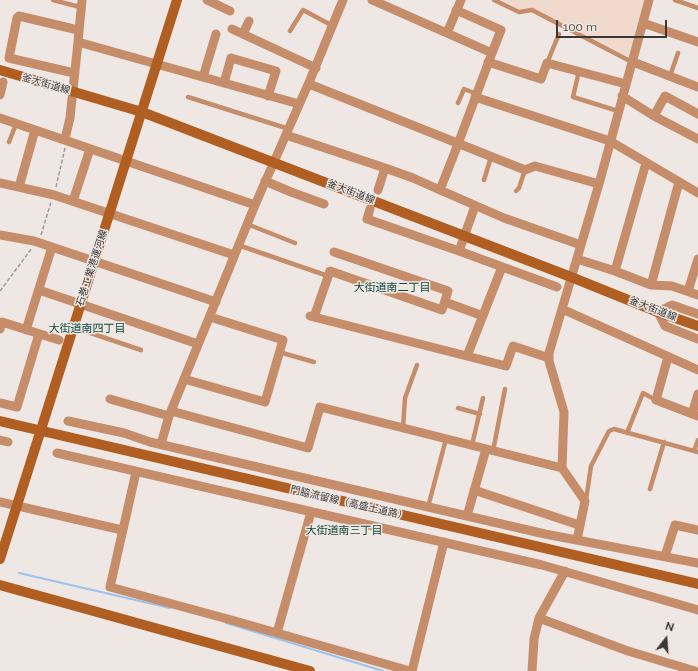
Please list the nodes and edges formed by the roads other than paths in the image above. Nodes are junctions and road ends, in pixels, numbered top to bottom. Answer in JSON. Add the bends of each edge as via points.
{"nodes":[{"id":1,"x":53,"y":0,"type":"edge"},
{"id":2,"x":177,"y":0,"type":"edge"},
{"id":3,"x":207,"y":0,"type":"edge"},
{"id":4,"x":343,"y":0,"type":"edge"},
{"id":5,"x":372,"y":0,"type":"edge"},
{"id":6,"x":461,"y":0,"type":"edge"},
{"id":7,"x":494,"y":0,"type":"edge"},
{"id":8,"x":649,"y":0,"type":"edge"},
{"id":9,"x":675,"y":0,"type":"edge"},
{"id":10,"x":81,"y":3,"type":"edge"},
{"id":11,"x":698,"y":8,"type":"edge"},
{"id":12,"x":456,"y":10,"type":"junction"},
{"id":13,"x":230,"y":11,"type":"dead end"},
{"id":14,"x":249,"y":21,"type":"dead end"},
{"id":15,"x":643,"y":23,"type":"junction"},
{"id":16,"x":333,"y":26,"type":"junction"},
{"id":17,"x":232,"y":29,"type":"dead end"},
{"id":18,"x":78,"y":30,"type":"junction"},
{"id":19,"x":290,"y":31,"type":"dead end"},
{"id":20,"x":447,"y":33,"type":"junction"},
{"id":21,"x":216,"y":34,"type":"dead end"},
{"id":22,"x":243,"y":34,"type":"junction"},
{"id":23,"x":559,"y":34,"type":"dead end"},
{"id":24,"x":78,"y":42,"type":"junction"},
{"id":25,"x":698,"y":42,"type":"edge"},
{"id":26,"x":492,"y":53,"type":"junction"},
{"id":27,"x":678,"y":53,"type":"dead end"},
{"id":28,"x":630,"y":61,"type":"junction"},
{"id":29,"x":488,"y":62,"type":"junction"},
{"id":30,"x":547,"y":63,"type":"junction"},
{"id":31,"x":157,"y":64,"type":"junction"},
{"id":32,"x":316,"y":68,"type":"junction"},
{"id":33,"x":0,"y":70,"type":"edge"},
{"id":34,"x":579,"y":71,"type":"junction"},
{"id":35,"x":74,"y":73,"type":"junction"},
{"id":36,"x":203,"y":76,"type":"junction"},
{"id":37,"x":670,"y":76,"type":"junction"},
{"id":38,"x":3,"y":82,"type":"dead end"},
{"id":39,"x":224,"y":83,"type":"junction"},
{"id":40,"x":309,"y":84,"type":"junction"},
{"id":41,"x":626,"y":84,"type":"junction"},
{"id":42,"x":698,"y":87,"type":"edge"},
{"id":43,"x":72,"y":92,"type":"junction"},
{"id":44,"x":0,"y":95,"type":"edge"},
{"id":45,"x":268,"y":96,"type":"junction"},
{"id":46,"x":476,"y":96,"type":"junction"},
{"id":47,"x":622,"y":96,"type":"junction"},
{"id":48,"x":188,"y":97,"type":"dead end"},
{"id":49,"x":458,"y":103,"type":"dead end"},
{"id":50,"x":300,"y":104,"type":"junction"},
{"id":51,"x":618,"y":111,"type":"junction"},
{"id":52,"x":142,"y":112,"type":"junction"},
{"id":53,"x":698,"y":114,"type":"edge"},
{"id":54,"x":654,"y":116,"type":"junction"},
{"id":55,"x":0,"y":118,"type":"edge"},
{"id":56,"x":16,"y":124,"type":"junction"},
{"id":57,"x":35,"y":130,"type":"junction"},
{"id":58,"x":287,"y":132,"type":"junction"},
{"id":59,"x":698,"y":139,"type":"edge"},
{"id":60,"x":66,"y":140,"type":"junction"},
{"id":61,"x":610,"y":141,"type":"junction"},
{"id":62,"x":9,"y":142,"type":"dead end"},
{"id":63,"x":458,"y":144,"type":"junction"},
{"id":64,"x":90,"y":149,"type":"junction"},
{"id":65,"x":491,"y":157,"type":"junction"},
{"id":66,"x":126,"y":161,"type":"junction"},
{"id":67,"x":274,"y":162,"type":"junction"},
{"id":68,"x":646,"y":163,"type":"junction"},
{"id":69,"x":385,"y":168,"type":"junction"},
{"id":70,"x":525,"y":170,"type":"junction"},
{"id":71,"x":484,"y":180,"type":"dead end"},
{"id":72,"x":265,"y":181,"type":"junction"},
{"id":73,"x":679,"y":182,"type":"junction"},
{"id":74,"x":0,"y":183,"type":"edge"},
{"id":75,"x":599,"y":184,"type":"junction"},
{"id":76,"x":19,"y":187,"type":"junction"},
{"id":77,"x":378,"y":190,"type":"dead end"},
{"id":78,"x":440,"y":190,"type":"junction"},
{"id":79,"x":516,"y":191,"type":"dead end"},
{"id":80,"x":698,"y":192,"type":"edge"},
{"id":81,"x":73,"y":201,"type":"junction"},
{"id":82,"x":324,"y":204,"type":"dead end"},
{"id":83,"x":255,"y":205,"type":"junction"},
{"id":84,"x":475,"y":206,"type":"junction"},
{"id":85,"x":370,"y":209,"type":"dead end"},
{"id":86,"x":109,"y":213,"type":"junction"},
{"id":87,"x":247,"y":224,"type":"junction"},
{"id":88,"x":0,"y":235,"type":"edge"},
{"id":89,"x":465,"y":236,"type":"junction"},
{"id":90,"x":295,"y":243,"type":"dead end"},
{"id":91,"x":581,"y":245,"type":"junction"},
{"id":92,"x":238,"y":246,"type":"junction"},
{"id":93,"x":52,"y":247,"type":"junction"},
{"id":94,"x":460,"y":251,"type":"junction"},
{"id":95,"x":334,"y":252,"type":"dead end"},
{"id":96,"x":234,"y":255,"type":"junction"},
{"id":97,"x":577,"y":259,"type":"junction"},
{"id":98,"x":698,"y":259,"type":"edge"},
{"id":99,"x":94,"y":261,"type":"junction"},
{"id":100,"x":502,"y":267,"type":"junction"},
{"id":101,"x":615,"y":271,"type":"junction"},
{"id":102,"x":328,"y":276,"type":"junction"},
{"id":103,"x":571,"y":277,"type":"junction"},
{"id":104,"x":650,"y":285,"type":"junction"},
{"id":105,"x":557,"y":287,"type":"dead end"},
{"id":106,"x":39,"y":290,"type":"junction"},
{"id":107,"x":688,"y":291,"type":"junction"},
{"id":108,"x":698,"y":294,"type":"edge"},
{"id":109,"x":216,"y":302,"type":"junction"},
{"id":110,"x":445,"y":302,"type":"junction"},
{"id":111,"x":80,"y":304,"type":"junction"},
{"id":112,"x":562,"y":309,"type":"junction"},
{"id":113,"x":658,"y":312,"type":"junction"},
{"id":114,"x":698,"y":314,"type":"edge"},
{"id":115,"x":483,"y":316,"type":"junction"},
{"id":116,"x":210,"y":317,"type":"junction"},
{"id":117,"x":698,"y":326,"type":"edge"},
{"id":118,"x":73,"y":327,"type":"junction"},
{"id":119,"x":0,"y":329,"type":"edge"},
{"id":120,"x":26,"y":330,"type":"junction"},
{"id":121,"x":39,"y":334,"type":"junction"},
{"id":122,"x":698,"y":339,"type":"edge"},
{"id":123,"x":59,"y":340,"type":"dead end"},
{"id":124,"x":198,"y":344,"type":"junction"},
{"id":125,"x":141,"y":350,"type":"dead end"},
{"id":126,"x":279,"y":352,"type":"junction"},
{"id":127,"x":467,"y":356,"type":"junction"},
{"id":128,"x":668,"y":357,"type":"junction"},
{"id":129,"x":549,"y":358,"type":"junction"},
{"id":130,"x":314,"y":362,"type":"dead end"},
{"id":131,"x":417,"y":365,"type":"dead end"},
{"id":132,"x":698,"y":370,"type":"edge"},
{"id":133,"x":184,"y":379,"type":"junction"},
{"id":134,"x":505,"y":389,"type":"dead end"},
{"id":135,"x":698,"y":394,"type":"edge"},
{"id":136,"x":483,"y":398,"type":"dead end"},
{"id":137,"x":110,"y":399,"type":"dead end"},
{"id":138,"x":656,"y":400,"type":"junction"},
{"id":139,"x":0,"y":403,"type":"edge"},
{"id":140,"x":458,"y":408,"type":"dead end"},
{"id":141,"x":170,"y":413,"type":"junction"},
{"id":142,"x":480,"y":414,"type":"junction"},
{"id":143,"x":695,"y":415,"type":"edge"},
{"id":144,"x":68,"y":421,"type":"dead end"},
{"id":145,"x":0,"y":422,"type":"edge"},
{"id":146,"x":403,"y":428,"type":"junction"},
{"id":147,"x":40,"y":431,"type":"junction"},
{"id":148,"x":627,"y":433,"type":"junction"},
{"id":149,"x":446,"y":439,"type":"junction"},
{"id":150,"x":698,"y":440,"type":"edge"},
{"id":151,"x":664,"y":442,"type":"junction"},
{"id":152,"x":161,"y":444,"type":"junction"},
{"id":153,"x":472,"y":446,"type":"junction"},
{"id":154,"x":489,"y":450,"type":"junction"},
{"id":155,"x":696,"y":451,"type":"edge"},
{"id":156,"x":57,"y":453,"type":"dead end"},
{"id":157,"x":562,"y":468,"type":"junction"},
{"id":158,"x":136,"y":472,"type":"junction"},
{"id":159,"x":650,"y":489,"type":"dead end"},
{"id":160,"x":474,"y":490,"type":"junction"},
{"id":161,"x":585,"y":501,"type":"junction"},
{"id":162,"x":0,"y":502,"type":"edge"},
{"id":163,"x":17,"y":506,"type":"junction"},
{"id":164,"x":428,"y":507,"type":"junction"},
{"id":165,"x":311,"y":512,"type":"junction"},
{"id":166,"x":468,"y":516,"type":"junction"},
{"id":167,"x":579,"y":525,"type":"junction"},
{"id":168,"x":122,"y":530,"type":"junction"},
{"id":169,"x":698,"y":530,"type":"edge"},
{"id":170,"x":577,"y":540,"type":"junction"},
{"id":171,"x":444,"y":542,"type":"junction"},
{"id":172,"x":665,"y":556,"type":"junction"},
{"id":173,"x":0,"y":559,"type":"edge"},
{"id":174,"x":698,"y":563,"type":"edge"},
{"id":175,"x":565,"y":571,"type":"junction"},
{"id":176,"x":698,"y":584,"type":"edge"},
{"id":177,"x":0,"y":585,"type":"edge"},
{"id":178,"x":698,"y":610,"type":"edge"},
{"id":179,"x":539,"y":618,"type":"junction"},
{"id":180,"x":277,"y":633,"type":"junction"},
{"id":181,"x":310,"y":671,"type":"edge"},
{"id":182,"x":411,"y":671,"type":"edge"},
{"id":183,"x":532,"y":671,"type":"edge"},
{"id":184,"x":695,"y":671,"type":"edge"}],
"edges":[{"from":1,"to":10,"type":"lane"},
{"from":2,"to":31,"type":"street","name":"石巻工業港運河線"},
{"from":3,"to":13,"type":"street"},
{"from":4,"to":16,"type":"street"},
{"from":5,"to":20,"type":"street"},
{"from":6,"to":12,"type":"street"},
{"from":7,"to":28,"type":"lane","via":[[519,12],[532,10]]},
{"from":8,"to":15,"type":"street"},
{"from":9,"to":11,"type":"lane"},
{"from":10,"to":18,"type":"street"},
{"from":12,"to":20,"type":"street"},
{"from":12,"to":26,"type":"street","via":[[501,30]]},
{"from":14,"to":22,"type":"street"},
{"from":15,"to":25,"type":"street"},
{"from":15,"to":28,"type":"street"},
{"from":16,"to":19,"type":"lane","via":[[303,10]]},
{"from":16,"to":32,"type":"street"},
{"from":17,"to":22,"type":"street"},
{"from":18,"to":24,"type":"street"},
{"from":18,"to":35,"type":"street","via":[[19,16],[8,58]]},
{"from":20,"to":26,"type":"street"},
{"from":21,"to":36,"type":"street"},
{"from":22,"to":32,"type":"street"},
{"from":23,"to":30,"type":"lane"},
{"from":24,"to":31,"type":"street"},
{"from":24,"to":35,"type":"street"},
{"from":26,"to":29,"type":"street"},
{"from":27,"to":37,"type":"lane"},
{"from":28,"to":37,"type":"street"},
{"from":28,"to":41,"type":"street"},
{"from":29,"to":30,"type":"street","via":[[541,79]]},
{"from":29,"to":46,"type":"street"},
{"from":30,"to":34,"type":"street"},
{"from":31,"to":36,"type":"street"},
{"from":31,"to":52,"type":"street","name":"石巻工業港運河線"},
{"from":32,"to":40,"type":"street"},
{"from":33,"to":43,"type":"street","name":"釜大街道線"},
{"from":34,"to":41,"type":"street"},
{"from":34,"to":51,"type":"lane","via":[[572,97]]},
{"from":35,"to":43,"type":"street"},
{"from":36,"to":39,"type":"street"},
{"from":37,"to":42,"type":"street"},
{"from":38,"to":44,"type":"street"},
{"from":39,"to":45,"type":"street"},
{"from":39,"to":45,"type":"street","via":[[231,58],[276,71]]},
{"from":40,"to":50,"type":"street"},
{"from":40,"to":63,"type":"street"},
{"from":41,"to":47,"type":"street"},
{"from":43,"to":52,"type":"street","name":"釜大街道線"},
{"from":43,"to":60,"type":"street"},
{"from":45,"to":50,"type":"street"},
{"from":46,"to":49,"type":"lane","via":[[464,89]]},
{"from":46,"to":61,"type":"street"},
{"from":46,"to":63,"type":"street"},
{"from":47,"to":51,"type":"street"},
{"from":47,"to":54,"type":"street"},
{"from":48,"to":58,"type":"lane"},
{"from":50,"to":58,"type":"street"},
{"from":51,"to":61,"type":"street"},
{"from":52,"to":66,"type":"street","name":"石巻工業港運河線"},
{"from":52,"to":67,"type":"street","name":"釜大街道線"},
{"from":53,"to":54,"type":"street","via":[[665,96]]},
{"from":54,"to":59,"type":"street"},
{"from":55,"to":56,"type":"street"},
{"from":56,"to":57,"type":"street"},
{"from":56,"to":62,"type":"lane"},
{"from":57,"to":60,"type":"street"},
{"from":57,"to":76,"type":"street"},
{"from":58,"to":67,"type":"street"},
{"from":58,"to":69,"type":"street"},
{"from":60,"to":64,"type":"street"},
{"from":61,"to":68,"type":"street"},
{"from":61,"to":75,"type":"street"},
{"from":63,"to":65,"type":"street"},
{"from":63,"to":78,"type":"street"},
{"from":64,"to":66,"type":"street"},
{"from":64,"to":81,"type":"street"},
{"from":65,"to":70,"type":"street"},
{"from":65,"to":71,"type":"lane"},
{"from":66,"to":83,"type":"street"},
{"from":66,"to":86,"type":"street","name":"石巻工業港運河線"},
{"from":67,"to":72,"type":"street"},
{"from":67,"to":89,"type":"street","name":"釜大街道線"},
{"from":68,"to":73,"type":"street"},
{"from":68,"to":101,"type":"street"},
{"from":69,"to":77,"type":"street"},
{"from":69,"to":78,"type":"street"},
{"from":70,"to":75,"type":"street","via":[[535,166]]},
{"from":70,"to":79,"type":"lane"},
{"from":72,"to":82,"type":"street"},
{"from":72,"to":83,"type":"street"},
{"from":73,"to":80,"type":"street"},
{"from":73,"to":104,"type":"street"},
{"from":74,"to":76,"type":"street"},
{"from":75,"to":91,"type":"street"},
{"from":76,"to":81,"type":"street"},
{"from":78,"to":84,"type":"street"},
{"from":81,"to":86,"type":"street"},
{"from":83,"to":87,"type":"street"},
{"from":84,"to":89,"type":"street"},
{"from":84,"to":91,"type":"street"},
{"from":85,"to":94,"type":"street","via":[[367,219]]},
{"from":86,"to":96,"type":"street"},
{"from":86,"to":99,"type":"street","name":"石巻工業港運河線"},
{"from":87,"to":90,"type":"lane"},
{"from":87,"to":92,"type":"street"},
{"from":88,"to":93,"type":"street"},
{"from":89,"to":94,"type":"street"},
{"from":89,"to":103,"type":"street","name":"釜大街道線"},
{"from":91,"to":97,"type":"street"},
{"from":92,"to":96,"type":"street"},
{"from":92,"to":102,"type":"lane"},
{"from":93,"to":99,"type":"street"},
{"from":93,"to":106,"type":"street"},
{"from":94,"to":100,"type":"street"},
{"from":95,"to":110,"type":"street","via":[[448,291]]},
{"from":96,"to":109,"type":"street"},
{"from":97,"to":101,"type":"street"},
{"from":97,"to":103,"type":"street"},
{"from":98,"to":107,"type":"street"},
{"from":99,"to":109,"type":"street"},
{"from":99,"to":111,"type":"street","name":"石巻工業港運河線"},
{"from":100,"to":105,"type":"street"},
{"from":100,"to":115,"type":"street"},
{"from":101,"to":104,"type":"street"},
{"from":102,"to":110,"type":"street","via":[[330,271],[442,310]]},
{"from":102,"to":127,"type":"street","via":[[312,317]]},
{"from":103,"to":112,"type":"street"},
{"from":103,"to":113,"type":"street","name":"釜大街道線"},
{"from":104,"to":107,"type":"street","via":[[672,286]]},
{"from":106,"to":111,"type":"street"},
{"from":106,"to":120,"type":"street"},
{"from":107,"to":108,"type":"street"},
{"from":109,"to":116,"type":"street"},
{"from":110,"to":115,"type":"street"},
{"from":111,"to":118,"type":"street","name":"石巻工業港運河線"},
{"from":111,"to":124,"type":"street"},
{"from":112,"to":128,"type":"street"},
{"from":112,"to":129,"type":"street"},
{"from":113,"to":114,"type":"street","via":[[672,305]]},
{"from":113,"to":117,"type":"street","name":"釜大街道線"},
{"from":113,"to":122,"type":"street","via":[[665,326]]},
{"from":115,"to":127,"type":"street"},
{"from":116,"to":124,"type":"street"},
{"from":116,"to":126,"type":"street","via":[[283,340]]},
{"from":118,"to":125,"type":"lane"},
{"from":118,"to":147,"type":"street","name":"石巻工業港運河線"},
{"from":119,"to":120,"type":"street","via":[[2,322]]},
{"from":120,"to":121,"type":"street"},
{"from":121,"to":123,"type":"street"},
{"from":121,"to":139,"type":"street","via":[[17,407]]},
{"from":124,"to":133,"type":"street"},
{"from":126,"to":130,"type":"lane"},
{"from":126,"to":133,"type":"street","via":[[265,402]]},
{"from":127,"to":129,"type":"street","via":[[506,366],[513,346]]},
{"from":128,"to":132,"type":"street"},
{"from":128,"to":138,"type":"street"},
{"from":129,"to":157,"type":"street","via":[[564,412]]},
{"from":131,"to":146,"type":"lane","via":[[405,398]]},
{"from":133,"to":141,"type":"street"},
{"from":134,"to":154,"type":"lane"},
{"from":135,"to":143,"type":"street"},
{"from":136,"to":142,"type":"lane"},
{"from":137,"to":141,"type":"street"},
{"from":138,"to":143,"type":"street"},
{"from":138,"to":148,"type":"lane","via":[[644,393]]},
{"from":140,"to":142,"type":"lane"},
{"from":141,"to":146,"type":"street","via":[[308,448],[320,407]]},
{"from":141,"to":152,"type":"street"},
{"from":142,"to":153,"type":"lane"},
{"from":144,"to":152,"type":"street"},
{"from":145,"to":147,"type":"street","name":"門脇流留線（高盛土道路）"},
{"from":146,"to":149,"type":"street"},
{"from":147,"to":163,"type":"street","name":"石巻工業港運河線"},
{"from":147,"to":176,"type":"street","name":"門脇流留線（高盛土道路）"},
{"from":148,"to":151,"type":"lane"},
{"from":148,"to":161,"type":"lane","via":[[614,429],[608,431],[591,466]]},
{"from":149,"to":153,"type":"street"},
{"from":149,"to":164,"type":"lane"},
{"from":150,"to":155,"type":"lane"},
{"from":151,"to":155,"type":"lane"},
{"from":151,"to":159,"type":"lane"},
{"from":152,"to":164,"type":"street"},
{"from":153,"to":154,"type":"street"},
{"from":154,"to":157,"type":"street"},
{"from":154,"to":160,"type":"street"},
{"from":156,"to":158,"type":"street"},
{"from":157,"to":161,"type":"street"},
{"from":158,"to":165,"type":"street"},
{"from":158,"to":168,"type":"street"},
{"from":160,"to":166,"type":"street"},
{"from":160,"to":167,"type":"street"},
{"from":161,"to":167,"type":"street"},
{"from":162,"to":163,"type":"street"},
{"from":163,"to":168,"type":"street"},
{"from":163,"to":173,"type":"street","name":"石巻工業港運河線"},
{"from":164,"to":166,"type":"street"},
{"from":165,"to":171,"type":"street"},
{"from":165,"to":180,"type":"street"},
{"from":166,"to":170,"type":"street"},
{"from":167,"to":170,"type":"street"},
{"from":168,"to":180,"type":"street","via":[[110,587]]},
{"from":169,"to":172,"type":"street","via":[[675,525]]},
{"from":170,"to":172,"type":"street"},
{"from":171,"to":175,"type":"street"},
{"from":171,"to":182,"type":"street"},
{"from":172,"to":174,"type":"street"},
{"from":175,"to":178,"type":"street"},
{"from":175,"to":179,"type":"street"},
{"from":177,"to":181,"type":"street"},
{"from":179,"to":183,"type":"street","via":[[534,639]]},
{"from":179,"to":184,"type":"street","via":[[628,651]]},
{"from":180,"to":182,"type":"street"}]}
